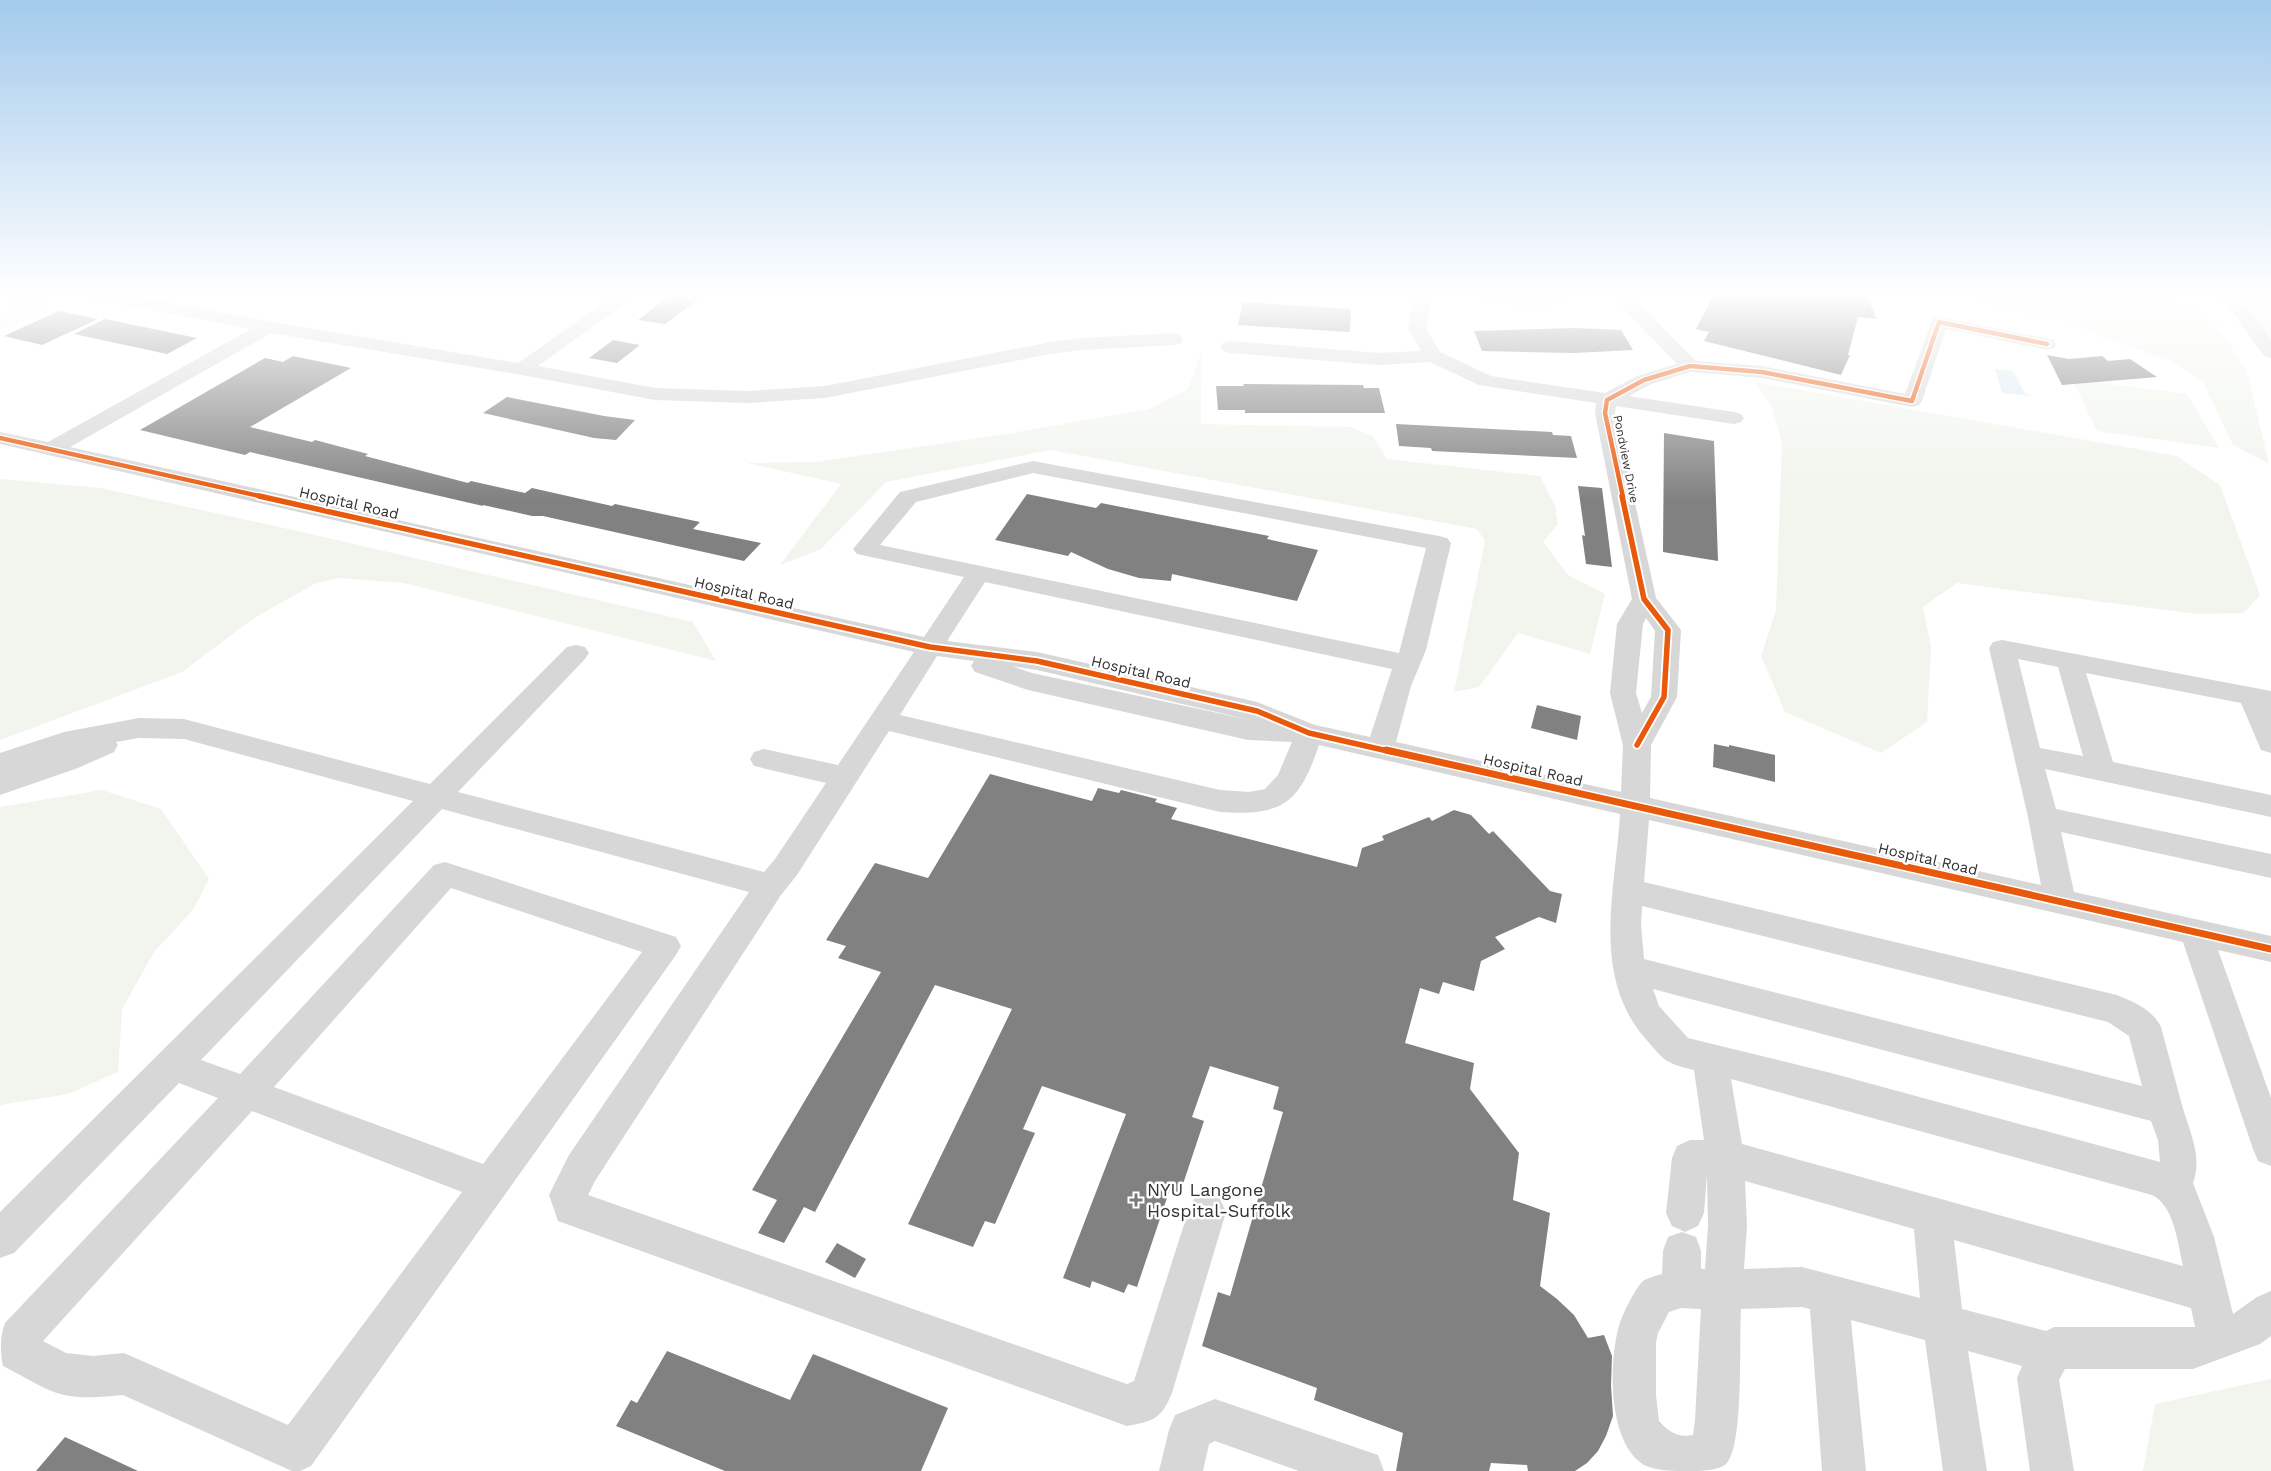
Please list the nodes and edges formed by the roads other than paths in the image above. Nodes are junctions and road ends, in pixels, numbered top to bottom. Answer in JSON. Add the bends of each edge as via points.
{"nodes":[{"id":1,"x":205,"y":363,"type":"edge"},
{"id":2,"x":489,"y":363,"type":"edge"},
{"id":3,"x":530,"y":363,"type":"edge"},
{"id":4,"x":975,"y":363,"type":"edge"},
{"id":5,"x":1447,"y":363,"type":"edge"},
{"id":6,"x":1687,"y":363,"type":"edge"},
{"id":7,"x":1925,"y":363,"type":"edge"},
{"id":8,"x":1690,"y":366,"type":"junction"},
{"id":9,"x":522,"y":368,"type":"junction"},
{"id":10,"x":1607,"y":400,"type":"junction"},
{"id":11,"x":1734,"y":418,"type":"dead end"},
{"id":12,"x":0,"y":438,"type":"edge"},
{"id":13,"x":52,"y":449,"type":"junction"},
{"id":14,"x":979,"y":573,"type":"junction"},
{"id":15,"x":1644,"y":599,"type":"junction"},
{"id":16,"x":930,"y":648,"type":"junction"},
{"id":17,"x":576,"y":653,"type":"dead end"},
{"id":18,"x":1626,"y":659,"type":"junction"},
{"id":19,"x":2069,"y":661,"type":"junction"},
{"id":20,"x":1408,"y":664,"type":"junction"},
{"id":21,"x":1666,"y":667,"type":"junction"},
{"id":22,"x":2261,"y":698,"type":"edge"},
{"id":23,"x":881,"y":720,"type":"junction"},
{"id":24,"x":139,"y":728,"type":"junction"},
{"id":25,"x":1309,"y":733,"type":"junction"},
{"id":26,"x":2271,"y":743,"type":"edge"},
{"id":27,"x":1638,"y":745,"type":"junction"},
{"id":28,"x":1380,"y":749,"type":"junction"},
{"id":29,"x":2027,"y":755,"type":"junction"},
{"id":30,"x":764,"y":759,"type":"dead end"},
{"id":31,"x":0,"y":763,"type":"edge"},
{"id":32,"x":2101,"y":770,"type":"junction"},
{"id":33,"x":844,"y":777,"type":"junction"},
{"id":34,"x":0,"y":784,"type":"edge"},
{"id":35,"x":434,"y":798,"type":"junction"},
{"id":36,"x":1633,"y":805,"type":"junction"},
{"id":37,"x":2271,"y":806,"type":"edge"},
{"id":38,"x":2043,"y":817,"type":"junction"},
{"id":39,"x":2271,"y":866,"type":"edge"},
{"id":40,"x":770,"y":886,"type":"junction"},
{"id":41,"x":1628,"y":890,"type":"junction"},
{"id":42,"x":2060,"y":901,"type":"junction"},
{"id":43,"x":2195,"y":932,"type":"junction"},
{"id":44,"x":2271,"y":949,"type":"edge"},
{"id":45,"x":1629,"y":969,"type":"junction"},
{"id":46,"x":1709,"y":1058,"type":"junction"},
{"id":47,"x":173,"y":1065,"type":"junction"},
{"id":48,"x":247,"y":1092,"type":"junction"},
{"id":49,"x":2165,"y":1108,"type":"junction"},
{"id":50,"x":2271,"y":1149,"type":"edge"},
{"id":51,"x":1724,"y":1156,"type":"junction"},
{"id":52,"x":490,"y":1185,"type":"junction"},
{"id":53,"x":2173,"y":1186,"type":"junction"},
{"id":54,"x":1207,"y":1212,"type":"dead end"},
{"id":55,"x":1685,"y":1212,"type":"dead end"},
{"id":56,"x":1932,"y":1214,"type":"junction"},
{"id":57,"x":0,"y":1239,"type":"edge"},
{"id":58,"x":1724,"y":1290,"type":"junction"},
{"id":59,"x":2208,"y":1293,"type":"junction"},
{"id":60,"x":1829,"y":1294,"type":"junction"},
{"id":61,"x":2271,"y":1311,"type":"edge"},
{"id":62,"x":1943,"y":1324,"type":"junction"},
{"id":63,"x":2218,"y":1340,"type":"junction"},
{"id":64,"x":2051,"y":1353,"type":"junction"},
{"id":65,"x":1181,"y":1471,"type":"edge"},
{"id":66,"x":1362,"y":1471,"type":"edge"},
{"id":67,"x":1844,"y":1471,"type":"edge"},
{"id":68,"x":1965,"y":1471,"type":"edge"},
{"id":69,"x":2052,"y":1471,"type":"edge"}],
"edges":[{"from":1,"to":13,"type":"street"},
{"from":2,"to":9,"type":"street"},
{"from":3,"to":9,"type":"street"},
{"from":4,"to":9,"type":"street","via":[[825,392],[748,397],[655,394]]},
{"from":5,"to":10,"type":"street","name":"Pondview Drive","via":[[1486,381]]},
{"from":6,"to":8,"type":"street"},
{"from":7,"to":8,"type":"street","name":"Pondview Drive","via":[[1912,401],[1762,372]]},
{"from":8,"to":10,"type":"street","name":"Pondview Drive","via":[[1644,380]]},
{"from":10,"to":11,"type":"street"},
{"from":10,"to":15,"type":"street","name":"Pondview Drive","via":[[1605,413]]},
{"from":12,"to":13,"type":"street","name":"Hospital Road"},
{"from":13,"to":16,"type":"street","name":"Hospital Road"},
{"from":14,"to":16,"type":"street"},
{"from":14,"to":20,"type":"street"},
{"from":14,"to":20,"type":"street","via":[[865,549],[908,497],[1033,467],[1439,543]]},
{"from":15,"to":18,"type":"street","name":"Pondview Drive","via":[[1630,624]]},
{"from":15,"to":21,"type":"street","name":"Pondview Drive","via":[[1668,630]]},
{"from":16,"to":23,"type":"street"},
{"from":16,"to":25,"type":"street","name":"Hospital Road","via":[[1028,681],[1248,730]]},
{"from":17,"to":35,"type":"street"},
{"from":18,"to":21,"type":"street"},
{"from":18,"to":27,"type":"street","name":"Pondview Drive","via":[[1623,693]]},
{"from":19,"to":22,"type":"street"},
{"from":19,"to":29,"type":"street","via":[[2002,648]]},
{"from":19,"to":32,"type":"street"},
{"from":20,"to":28,"type":"street","via":[[1398,686]]},
{"from":21,"to":27,"type":"street","name":"Pondview Drive","via":[[1664,697]]},
{"from":22,"to":26,"type":"street"},
{"from":23,"to":25,"type":"street","via":[[1220,800],[1247,802],[1269,800],[1289,784]]},
{"from":23,"to":33,"type":"street"},
{"from":24,"to":31,"type":"street","via":[[64,742]]},
{"from":24,"to":34,"type":"street","via":[[68,761]]},
{"from":24,"to":35,"type":"street","via":[[184,729]]},
{"from":25,"to":28,"type":"street","name":"Hospital Road"},
{"from":27,"to":36,"type":"street","name":"Pondview Drive"},
{"from":28,"to":36,"type":"street","name":"Hospital Road"},
{"from":29,"to":32,"type":"street"},
{"from":29,"to":38,"type":"street"},
{"from":30,"to":33,"type":"street"},
{"from":32,"to":37,"type":"street"},
{"from":33,"to":40,"type":"street","via":[[786,867]]},
{"from":35,"to":40,"type":"street"},
{"from":35,"to":47,"type":"street"},
{"from":36,"to":41,"type":"street","name":"Pondview Drive"},
{"from":36,"to":42,"type":"street","name":"Hospital Road"},
{"from":38,"to":39,"type":"street"},
{"from":38,"to":42,"type":"street"},
{"from":40,"to":54,"type":"street","via":[[582,1168],[568,1195],[571,1208],[1128,1405],[1144,1402],[1151,1393]]},
{"from":41,"to":45,"type":"street","name":"Pondview Drive","via":[[1625,925]]},
{"from":41,"to":49,"type":"street","via":[[2117,1010],[2144,1027]]},
{"from":42,"to":43,"type":"street","name":"Hospital Road"},
{"from":43,"to":44,"type":"street","name":"Hospital Road"},
{"from":43,"to":50,"type":"street"},
{"from":45,"to":46,"type":"street","name":"Pondview Drive","via":[[1645,1014],[1678,1051]]},
{"from":45,"to":49,"type":"street"},
{"from":46,"to":51,"type":"street","via":[[1721,1115]]},
{"from":46,"to":53,"type":"street","name":"Pondview Drive","via":[[2055,1150]]},
{"from":47,"to":48,"type":"street"},
{"from":47,"to":57,"type":"street"},
{"from":48,"to":52,"type":"street"},
{"from":48,"to":52,"type":"street","via":[[444,874],[666,946]]},
{"from":48,"to":52,"type":"street","via":[[19,1337],[18,1350],[62,1374],[94,1377],[124,1374],[296,1451]]},
{"from":49,"to":53,"type":"street","via":[[2176,1140],[2179,1172]]},
{"from":51,"to":55,"type":"street","via":[[1690,1158]]},
{"from":51,"to":56,"type":"street"},
{"from":51,"to":58,"type":"street","via":[[1727,1192]]},
{"from":53,"to":59,"type":"street","via":[[2182,1199]]},
{"from":56,"to":59,"type":"street"},
{"from":56,"to":62,"type":"street"},
{"from":58,"to":58,"type":"street","via":[[1682,1269],[1656,1296],[1637,1333],[1635,1388],[1639,1427],[1650,1445],[1678,1458],[1691,1458],[1712,1448],[1718,1424],[1718,1336]]},
{"from":58,"to":60,"type":"street","via":[[1802,1287]]},
{"from":59,"to":63,"type":"street"},
{"from":60,"to":62,"type":"street"},
{"from":60,"to":67,"type":"street"},
{"from":61,"to":63,"type":"street","via":[[2246,1330]]},
{"from":62,"to":64,"type":"street"},
{"from":62,"to":68,"type":"street"},
{"from":63,"to":64,"type":"street","via":[[2193,1348],[2054,1348]]},
{"from":64,"to":69,"type":"street","via":[[2038,1378]]},
{"from":65,"to":66,"type":"street","via":[[1190,1430],[1215,1420]]}]}
